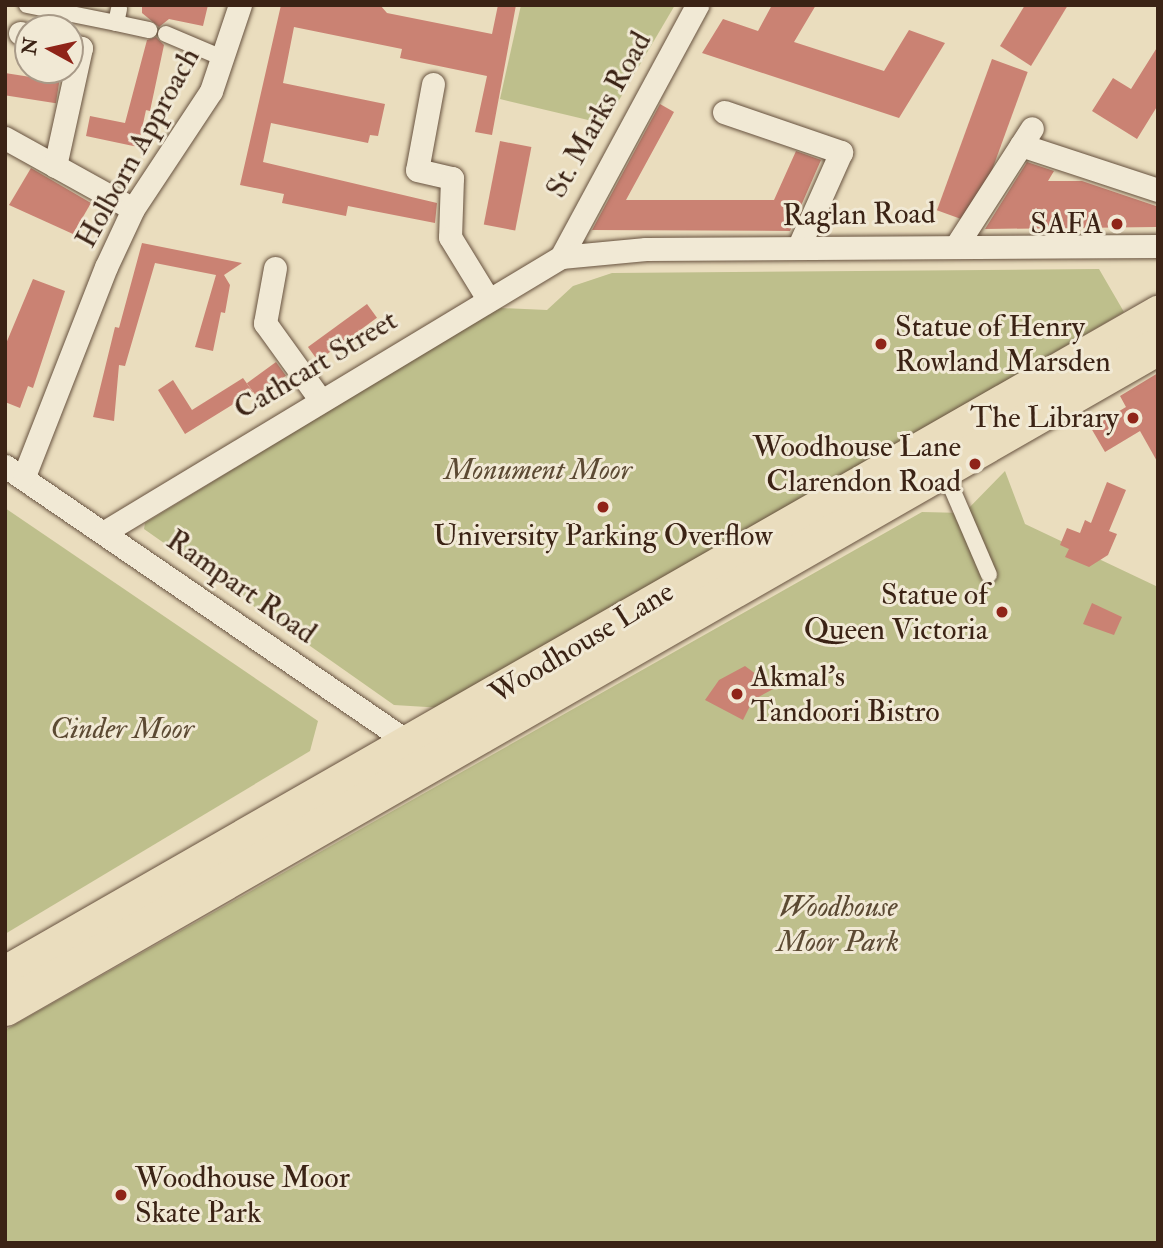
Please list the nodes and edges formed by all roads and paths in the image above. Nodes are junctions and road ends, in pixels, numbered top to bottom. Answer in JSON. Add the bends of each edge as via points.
{"nodes":[{"id":1,"x":27,"y":5,"type":"edge"},
{"id":2,"x":240,"y":5,"type":"edge"},
{"id":3,"x":697,"y":5,"type":"edge"},
{"id":4,"x":149,"y":30,"type":"dead end"},
{"id":5,"x":166,"y":34,"type":"dead end"},
{"id":6,"x":225,"y":59,"type":"junction"},
{"id":7,"x":433,"y":83,"type":"dead end"},
{"id":8,"x":73,"y":84,"type":"edge"},
{"id":9,"x":724,"y":112,"type":"dead end"},
{"id":10,"x":5,"y":138,"type":"edge"},
{"id":11,"x":55,"y":166,"type":"junction"},
{"id":12,"x":1158,"y":190,"type":"edge"},
{"id":13,"x":133,"y":209,"type":"junction"},
{"id":14,"x":956,"y":246,"type":"junction"},
{"id":15,"x":1158,"y":246,"type":"edge"},
{"id":16,"x":799,"y":248,"type":"junction"},
{"id":17,"x":561,"y":257,"type":"junction"},
{"id":18,"x":275,"y":268,"type":"dead end"},
{"id":19,"x":488,"y":299,"type":"junction"},
{"id":20,"x":1158,"y":314,"type":"edge"},
{"id":21,"x":1158,"y":346,"type":"edge"},
{"id":22,"x":319,"y":398,"type":"junction"},
{"id":23,"x":943,"y":468,"type":"junction"},
{"id":24,"x":14,"y":471,"type":"edge"},
{"id":25,"x":106,"y":531,"type":"junction"},
{"id":26,"x":989,"y":575,"type":"dead end"},
{"id":27,"x":426,"y":752,"type":"junction"},
{"id":28,"x":5,"y":974,"type":"edge"},
{"id":29,"x":5,"y":1007,"type":"edge"}],
"edges":[{"from":1,"to":4,"type":"street","via":[[118,16]]},
{"from":2,"to":6,"type":"street","name":"Holborn Approach"},
{"from":3,"to":17,"type":"street","name":"St. Marks Road"},
{"from":5,"to":6,"type":"street"},
{"from":6,"to":13,"type":"street","name":"Holborn Approach","via":[[211,91]]},
{"from":7,"to":19,"type":"street","via":[[417,170],[452,178],[450,237]]},
{"from":8,"to":11,"type":"street"},
{"from":9,"to":16,"type":"street","via":[[841,152]]},
{"from":10,"to":11,"type":"street"},
{"from":11,"to":13,"type":"street"},
{"from":12,"to":14,"type":"street","via":[[1027,136]]},
{"from":13,"to":24,"type":"street","name":"Holborn Approach"},
{"from":14,"to":15,"type":"street","name":"Raglan Road"},
{"from":14,"to":16,"type":"street","name":"Raglan Road"},
{"from":16,"to":17,"type":"street","name":"Raglan Road","via":[[646,249]]},
{"from":17,"to":19,"type":"street","name":"Cathcart Street"},
{"from":18,"to":22,"type":"street","via":[[265,323]]},
{"from":19,"to":22,"type":"street","name":"Cathcart Street"},
{"from":20,"to":27,"type":"highway","name":"Woodhouse Lane","via":[[779,527]]},
{"from":21,"to":23,"type":"highway","name":"Woodhouse Lane"},
{"from":22,"to":25,"type":"street","name":"Cathcart Street"},
{"from":23,"to":26,"type":"street"},
{"from":23,"to":27,"type":"highway","name":"Woodhouse Lane"},
{"from":24,"to":25,"type":"street","name":"Rampart Road"},
{"from":25,"to":27,"type":"street","name":"Rampart Road"},
{"from":27,"to":28,"type":"highway","name":"Woodhouse Lane"},
{"from":27,"to":29,"type":"highway","name":"Woodhouse Lane"}]}
